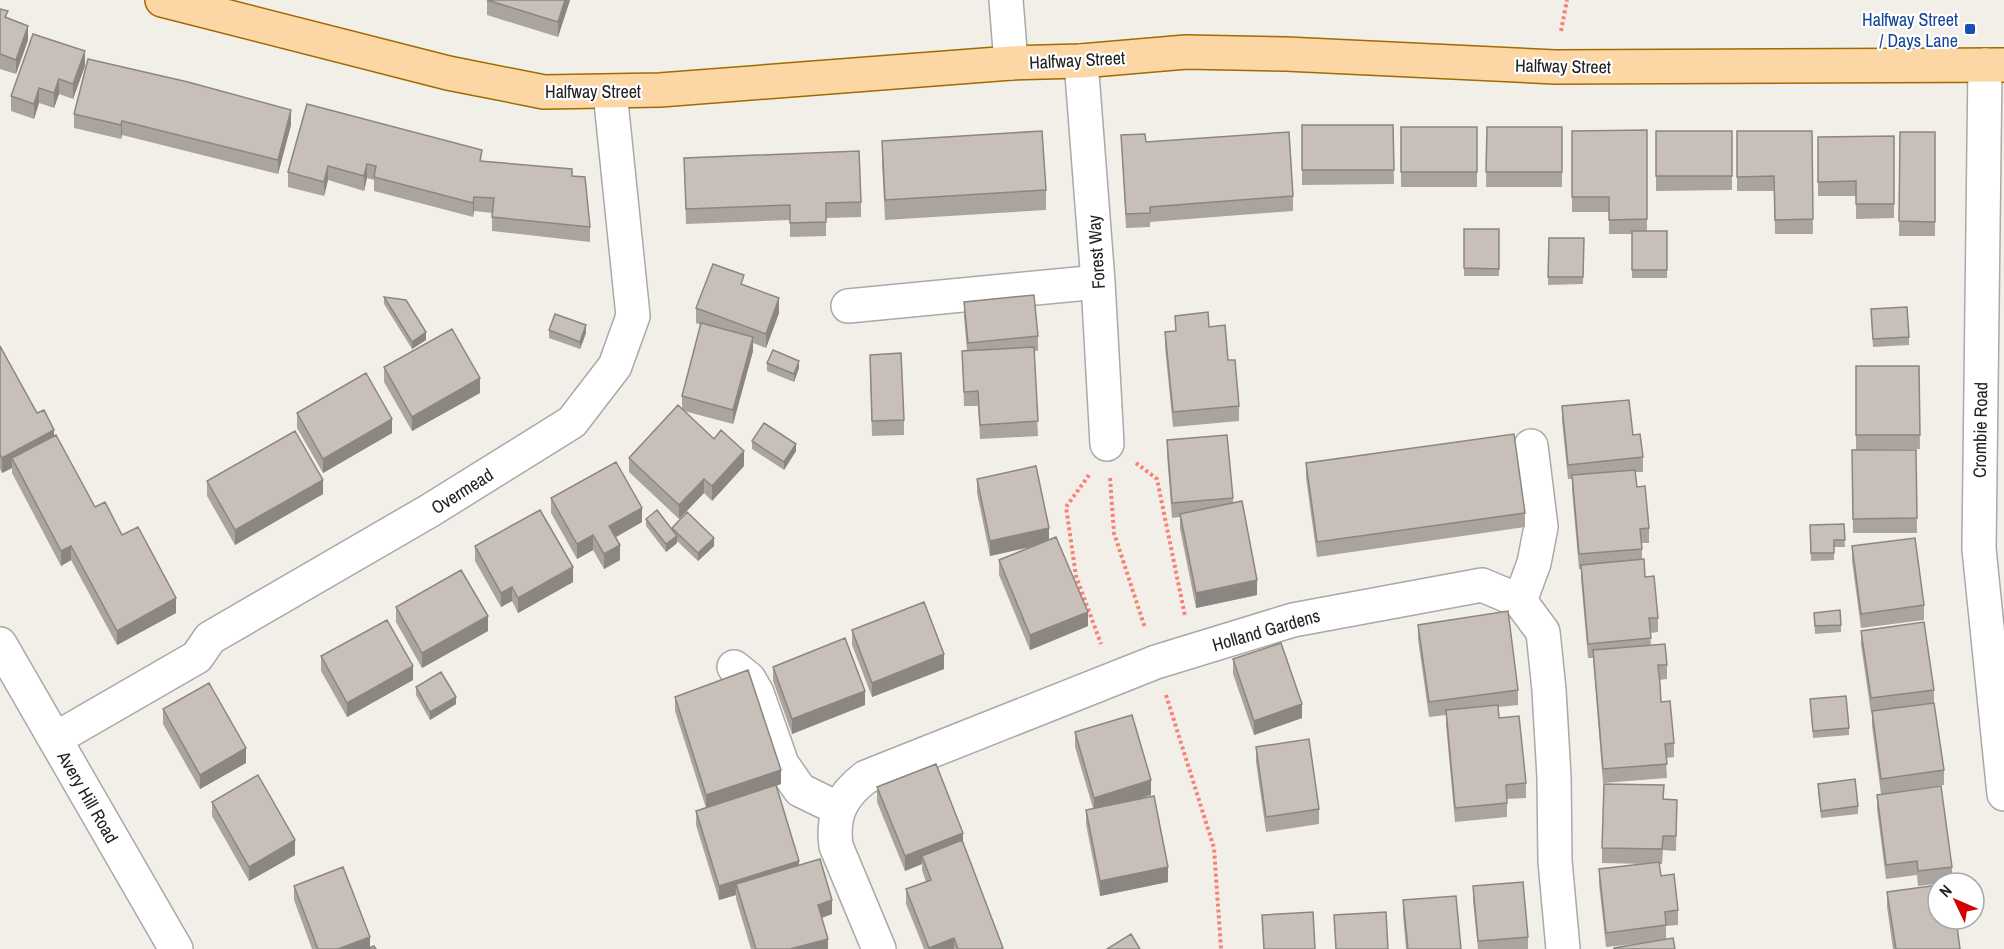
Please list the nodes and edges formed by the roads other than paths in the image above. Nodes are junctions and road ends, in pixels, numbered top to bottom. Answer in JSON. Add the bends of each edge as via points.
{"nodes":[{"id":1,"x":162,"y":0,"type":"edge"},
{"id":2,"x":1006,"y":0,"type":"edge"},
{"id":3,"x":231,"y":9,"type":"edge"},
{"id":4,"x":1081,"y":61,"type":"junction"},
{"id":5,"x":1011,"y":63,"type":"junction"},
{"id":6,"x":1995,"y":65,"type":"edge"},
{"id":7,"x":610,"y":92,"type":"junction"},
{"id":8,"x":1098,"y":282,"type":"junction"},
{"id":9,"x":848,"y":306,"type":"dead end"},
{"id":10,"x":1530,"y":446,"type":"dead end"},
{"id":11,"x":1108,"y":450,"type":"road end"},
{"id":12,"x":1520,"y":601,"type":"junction"},
{"id":13,"x":0,"y":644,"type":"edge"},
{"id":14,"x":734,"y":667,"type":"dead end"},
{"id":15,"x":55,"y":740,"type":"junction"},
{"id":16,"x":2004,"y":794,"type":"edge"},
{"id":17,"x":839,"y":808,"type":"junction"},
{"id":18,"x":176,"y":949,"type":"edge"},
{"id":19,"x":879,"y":949,"type":"edge"},
{"id":20,"x":1563,"y":949,"type":"edge"}],
"edges":[{"from":1,"to":3,"type":"main road","name":"Halfway Street"},
{"from":2,"to":5,"type":"street"},
{"from":3,"to":7,"type":"main road","name":"Halfway Street","via":[[448,73],[544,92]]},
{"from":4,"to":5,"type":"main road","name":"Halfway Street"},
{"from":4,"to":6,"type":"main road","name":"Halfway Street","via":[[1186,52],[1556,67]]},
{"from":4,"to":8,"type":"street","name":"Forest Way"},
{"from":5,"to":7,"type":"main road","name":"Halfway Street"},
{"from":6,"to":16,"type":"street","name":"Crombie Road","via":[[1979,549]]},
{"from":7,"to":15,"type":"street","name":"Overmead","via":[[633,316],[615,366],[572,422],[429,512],[210,638],[197,657]]},
{"from":8,"to":9,"type":"street"},
{"from":8,"to":11,"type":"street","name":"Forest Way"},
{"from":10,"to":12,"type":"street","via":[[1541,527],[1534,563]]},
{"from":12,"to":17,"type":"street","name":"Holland Gardens","via":[[1482,585],[1293,620],[1156,662],[866,777]]},
{"from":12,"to":20,"type":"street","via":[[1542,632],[1549,690],[1555,861]]},
{"from":13,"to":15,"type":"street","name":"Avery Hill Road"},
{"from":14,"to":17,"type":"street","via":[[749,679],[757,693],[782,764],[800,790]]},
{"from":15,"to":18,"type":"street","name":"Avery Hill Road"},
{"from":17,"to":19,"type":"street","name":"Holland Gardens","via":[[834,833],[836,846]]}]}
